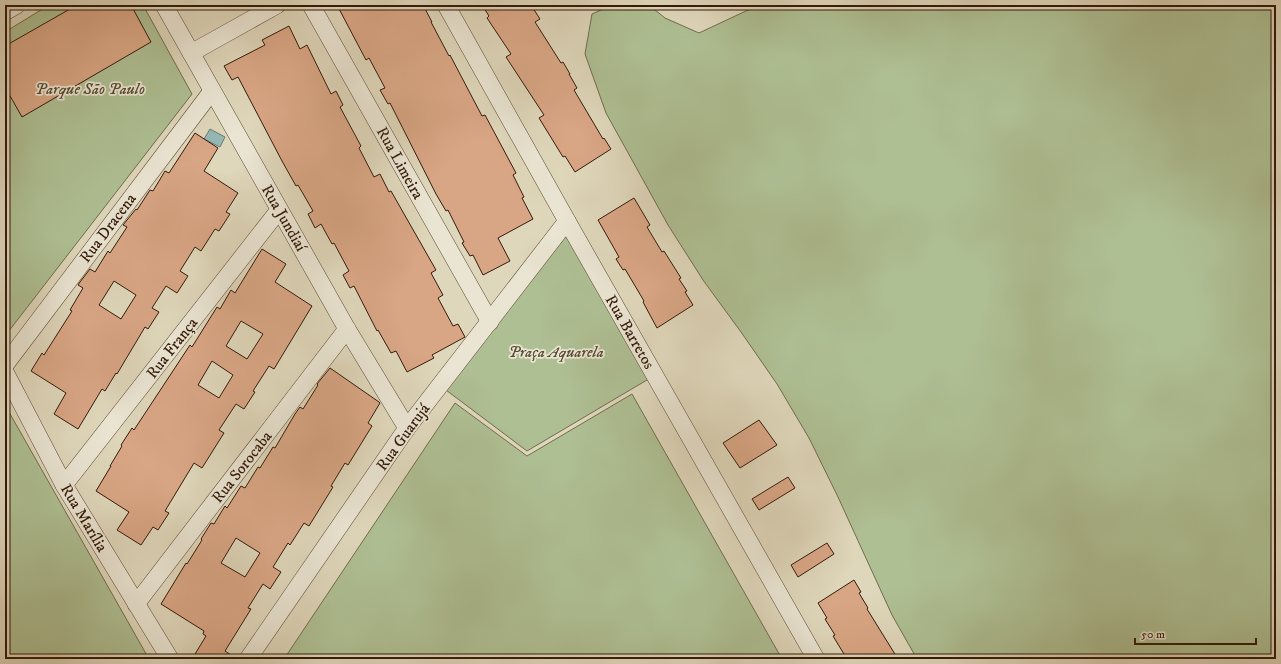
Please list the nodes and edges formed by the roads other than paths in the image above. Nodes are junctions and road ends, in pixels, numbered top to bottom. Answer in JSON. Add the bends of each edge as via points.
{"nodes":[{"id":1,"x":16,"y":5,"type":"edge"},
{"id":2,"x":164,"y":5,"type":"edge"},
{"id":3,"x":277,"y":5,"type":"edge"},
{"id":4,"x":311,"y":5,"type":"edge"},
{"id":5,"x":446,"y":5,"type":"edge"},
{"id":6,"x":5,"y":12,"type":"edge"},
{"id":7,"x":191,"y":53,"type":"junction"},
{"id":8,"x":212,"y":91,"type":"junction"},
{"id":9,"x":279,"y":210,"type":"junction"},
{"id":10,"x":567,"y":221,"type":"junction"},
{"id":11,"x":490,"y":322,"type":"junction"},
{"id":12,"x":347,"y":329,"type":"junction"},
{"id":13,"x":5,"y":365,"type":"edge"},
{"id":14,"x":5,"y":372,"type":"edge"},
{"id":15,"x":407,"y":428,"type":"junction"},
{"id":16,"x":64,"y":485,"type":"junction"},
{"id":17,"x":136,"y":604,"type":"junction"},
{"id":18,"x":170,"y":659,"type":"edge"},
{"id":19,"x":248,"y":659,"type":"edge"},
{"id":20,"x":816,"y":659,"type":"edge"}],
"edges":[{"from":1,"to":6,"type":"street"},
{"from":2,"to":7,"type":"street","name":"Rua Jundiaí"},
{"from":3,"to":7,"type":"street"},
{"from":4,"to":11,"type":"street","name":"Rua Limeira"},
{"from":5,"to":10,"type":"street","name":"Rua Barretos"},
{"from":7,"to":8,"type":"street","name":"Rua Jundiaí"},
{"from":8,"to":9,"type":"street","name":"Rua Jundiaí"},
{"from":8,"to":13,"type":"street","name":"Rua Dracena"},
{"from":9,"to":12,"type":"street","name":"Rua Jundiaí"},
{"from":9,"to":16,"type":"street","name":"Rua França"},
{"from":10,"to":11,"type":"street","name":"Rua Guarujá"},
{"from":10,"to":20,"type":"street","name":"Rua Barretos"},
{"from":11,"to":15,"type":"street","name":"Rua Guarujá"},
{"from":12,"to":15,"type":"street","name":"Rua Jundiaí"},
{"from":12,"to":17,"type":"street","name":"Rua Sorocaba"},
{"from":14,"to":16,"type":"street","name":"Rua Marília"},
{"from":15,"to":19,"type":"street","name":"Rua Guarujá"},
{"from":16,"to":17,"type":"street","name":"Rua Marília"},
{"from":17,"to":18,"type":"street","name":"Rua Marília"}]}
